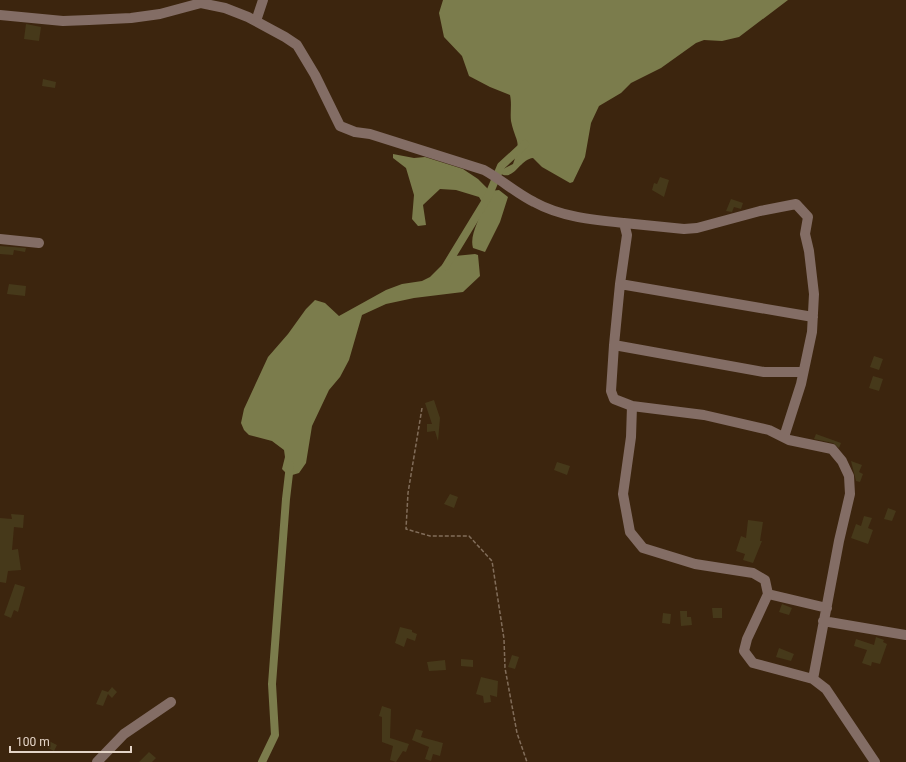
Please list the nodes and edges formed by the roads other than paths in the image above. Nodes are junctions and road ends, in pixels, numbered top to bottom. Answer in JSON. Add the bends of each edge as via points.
{"nodes":[{"id":1,"x":263,"y":0,"type":"edge"},
{"id":2,"x":0,"y":15,"type":"edge"},
{"id":3,"x":256,"y":21,"type":"junction"},
{"id":4,"x":624,"y":223,"type":"junction"},
{"id":5,"x":0,"y":239,"type":"edge"},
{"id":6,"x":39,"y":243,"type":"dead end"},
{"id":7,"x":620,"y":284,"type":"junction"},
{"id":8,"x":813,"y":317,"type":"junction"},
{"id":9,"x":614,"y":345,"type":"junction"},
{"id":10,"x":803,"y":372,"type":"junction"},
{"id":11,"x":632,"y":406,"type":"junction"},
{"id":12,"x":784,"y":437,"type":"junction"},
{"id":13,"x":768,"y":594,"type":"junction"},
{"id":14,"x":827,"y":608,"type":"junction"},
{"id":15,"x":823,"y":621,"type":"junction"},
{"id":16,"x":906,"y":635,"type":"edge"},
{"id":17,"x":813,"y":679,"type":"junction"},
{"id":18,"x":171,"y":702,"type":"dead end"},
{"id":19,"x":97,"y":762,"type":"edge"},
{"id":20,"x":876,"y":762,"type":"edge"}],
"edges":[{"from":1,"to":3,"type":"street"},
{"from":2,"to":3,"type":"street","via":[[63,20],[132,18],[160,14],[201,3],[225,8]]},
{"from":3,"to":4,"type":"street","via":[[297,46],[315,75],[340,126],[484,170],[534,202],[561,213],[586,219]]},
{"from":4,"to":7,"type":"street","via":[[627,235]]},
{"from":4,"to":8,"type":"street","via":[[697,228],[796,204],[808,217],[805,234],[814,294]]},
{"from":5,"to":6,"type":"street"},
{"from":7,"to":8,"type":"street"},
{"from":7,"to":9,"type":"street"},
{"from":8,"to":10,"type":"street"},
{"from":9,"to":10,"type":"street","via":[[764,372]]},
{"from":9,"to":11,"type":"street","via":[[611,391],[614,399]]},
{"from":10,"to":12,"type":"street"},
{"from":11,"to":12,"type":"street","via":[[704,415],[769,430]]},
{"from":11,"to":13,"type":"street","via":[[631,437],[623,494],[630,532],[643,548],[695,564],[753,573],[765,580]]},
{"from":12,"to":14,"type":"street","via":[[832,450],[842,461],[849,476],[850,494]]},
{"from":13,"to":14,"type":"street"},
{"from":13,"to":17,"type":"street","via":[[744,651],[753,663]]},
{"from":14,"to":15,"type":"street"},
{"from":15,"to":16,"type":"street"},
{"from":15,"to":17,"type":"street"},
{"from":17,"to":20,"type":"street","via":[[826,688]]},
{"from":18,"to":19,"type":"street","via":[[124,734]]}]}
